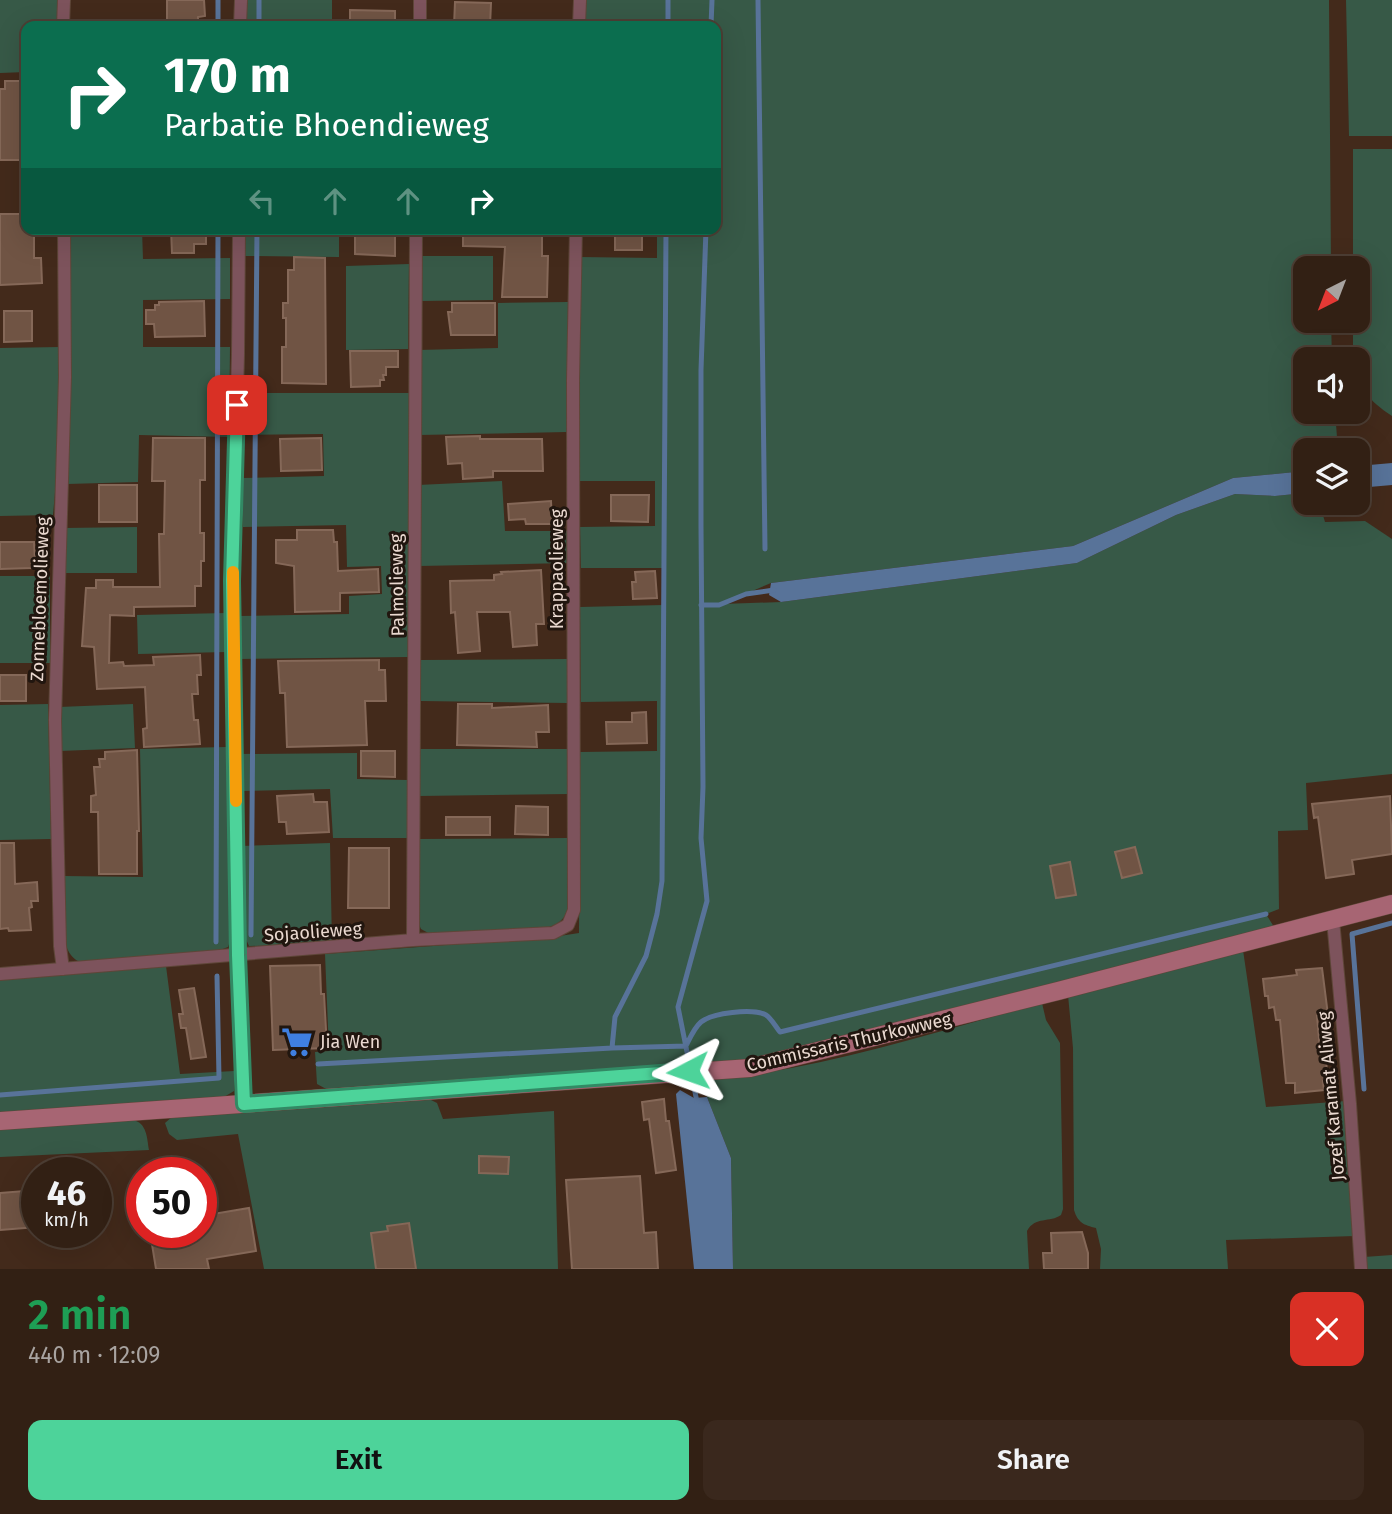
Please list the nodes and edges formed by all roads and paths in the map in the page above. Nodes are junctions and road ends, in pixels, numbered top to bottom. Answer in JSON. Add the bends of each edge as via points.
{"nodes":[{"id":1,"x":64,"y":0,"type":"edge"},
{"id":2,"x":240,"y":0,"type":"edge"},
{"id":3,"x":420,"y":0,"type":"edge"},
{"id":4,"x":580,"y":0,"type":"edge"},
{"id":5,"x":64,"y":21,"type":"edge"},
{"id":6,"x":240,"y":21,"type":"edge"},
{"id":7,"x":420,"y":21,"type":"edge"},
{"id":8,"x":579,"y":21,"type":"edge"},
{"id":9,"x":64,"y":235,"type":"edge"},
{"id":10,"x":239,"y":235,"type":"edge"},
{"id":11,"x":416,"y":235,"type":"edge"},
{"id":12,"x":576,"y":235,"type":"edge"},
{"id":13,"x":1392,"y":904,"type":"edge"},
{"id":14,"x":574,"y":910,"type":"joint"},
{"id":15,"x":1332,"y":920,"type":"junction"},
{"id":16,"x":413,"y":940,"type":"junction"},
{"id":17,"x":238,"y":955,"type":"junction"},
{"id":18,"x":63,"y":969,"type":"junction"},
{"id":19,"x":0,"y":974,"type":"edge"},
{"id":20,"x":244,"y":1104,"type":"junction"},
{"id":21,"x":0,"y":1121,"type":"edge"},
{"id":22,"x":1361,"y":1269,"type":"edge"}],
"edges":[{"from":1,"to":5,"type":"street"},
{"from":2,"to":6,"type":"street"},
{"from":3,"to":7,"type":"street"},
{"from":4,"to":8,"type":"street"},
{"from":9,"to":18,"type":"street","name":"Zonnebloemolieweg","via":[[65,390],[55,720]]},
{"from":10,"to":17,"type":"street","via":[[232,581]]},
{"from":11,"to":16,"type":"street","name":"Palmolieweg"},
{"from":12,"to":14,"type":"street","name":"Krappaolieweg"},
{"from":13,"to":15,"type":"main road","name":"Commissaris Thurkowweg"},
{"from":14,"to":16,"type":"street","name":"Sojaolieweg","via":[[568,925],[553,933]]},
{"from":15,"to":20,"type":"main road","name":"Commissaris Thurkowweg","via":[[750,1068]]},
{"from":15,"to":22,"type":"street","name":"Jozef Karamat Aliweg"},
{"from":16,"to":17,"type":"street","name":"Sojaolieweg"},
{"from":17,"to":18,"type":"street","name":"Sojaolieweg"},
{"from":17,"to":20,"type":"street"},
{"from":18,"to":19,"type":"street","name":"Sojaolieweg"},
{"from":20,"to":21,"type":"main road","name":"Commissaris Thurkowweg"}]}
